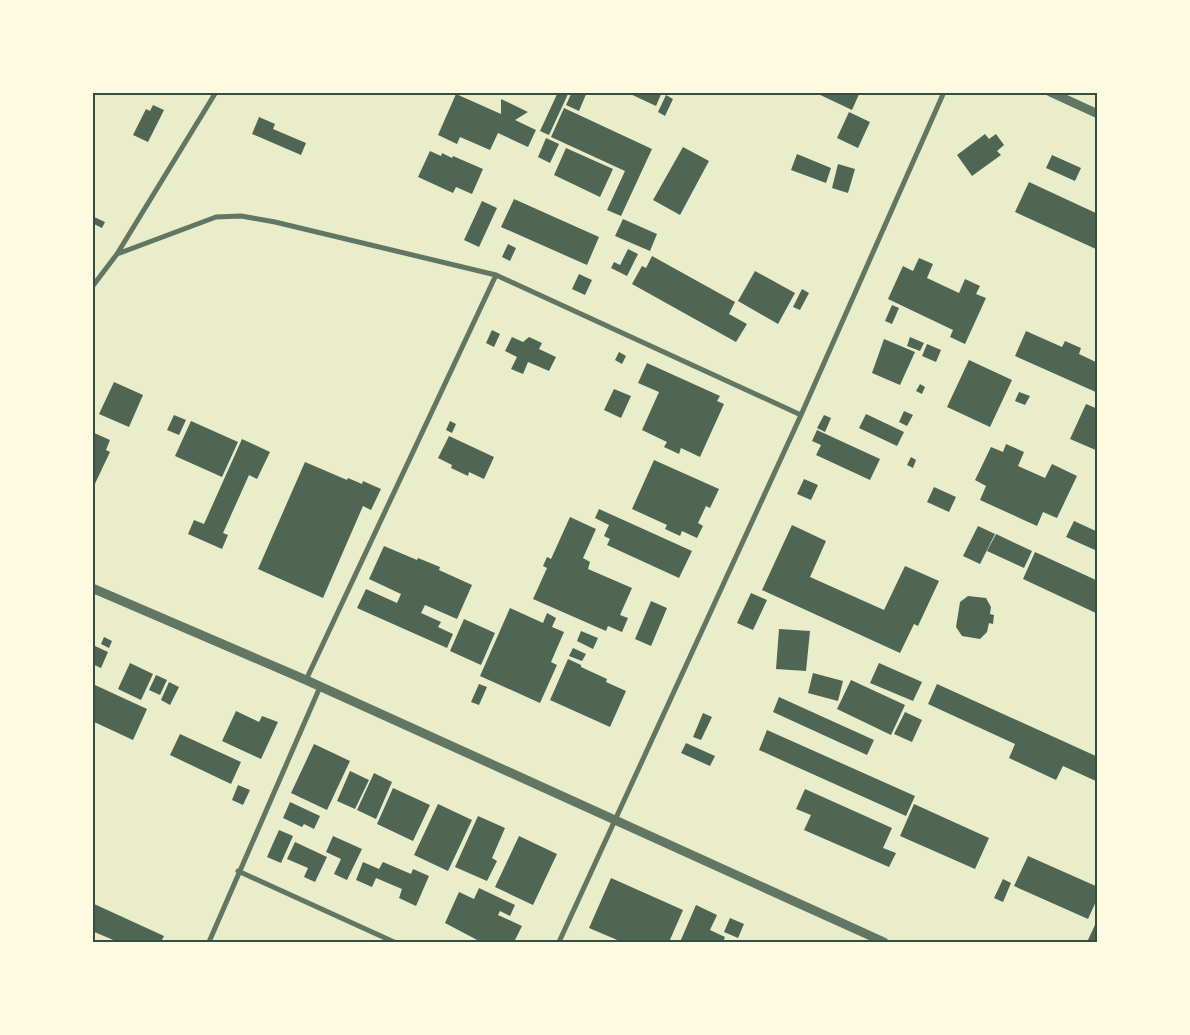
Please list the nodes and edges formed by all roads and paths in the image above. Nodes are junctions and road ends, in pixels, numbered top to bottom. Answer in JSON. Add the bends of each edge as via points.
{"nodes":[{"id":1,"x":216,"y":92,"type":"edge"},
{"id":2,"x":944,"y":92,"type":"edge"},
{"id":3,"x":1050,"y":92,"type":"edge"},
{"id":4,"x":1098,"y":114,"type":"edge"},
{"id":5,"x":117,"y":254,"type":"junction"},
{"id":6,"x":496,"y":275,"type":"junction"},
{"id":7,"x":92,"y":287,"type":"edge"},
{"id":8,"x":801,"y":415,"type":"junction"},
{"id":9,"x":92,"y":588,"type":"edge"},
{"id":10,"x":306,"y":680,"type":"junction"},
{"id":11,"x":320,"y":687,"type":"junction"},
{"id":12,"x":614,"y":820,"type":"junction"},
{"id":13,"x":238,"y":872,"type":"junction"},
{"id":14,"x":209,"y":942,"type":"edge"},
{"id":15,"x":394,"y":942,"type":"edge"},
{"id":16,"x":559,"y":942,"type":"edge"},
{"id":17,"x":883,"y":942,"type":"edge"}],
"edges":[{"from":1,"to":5,"type":"street"},
{"from":2,"to":8,"type":"street"},
{"from":3,"to":4,"type":"street"},
{"from":5,"to":6,"type":"street","via":[[216,217],[241,216]]},
{"from":5,"to":7,"type":"street"},
{"from":6,"to":8,"type":"street"},
{"from":6,"to":10,"type":"street"},
{"from":8,"to":12,"type":"street"},
{"from":9,"to":10,"type":"street"},
{"from":10,"to":11,"type":"street"},
{"from":11,"to":12,"type":"street"},
{"from":11,"to":13,"type":"street"},
{"from":12,"to":16,"type":"street"},
{"from":12,"to":17,"type":"street"},
{"from":13,"to":14,"type":"street"},
{"from":13,"to":15,"type":"street"}]}
